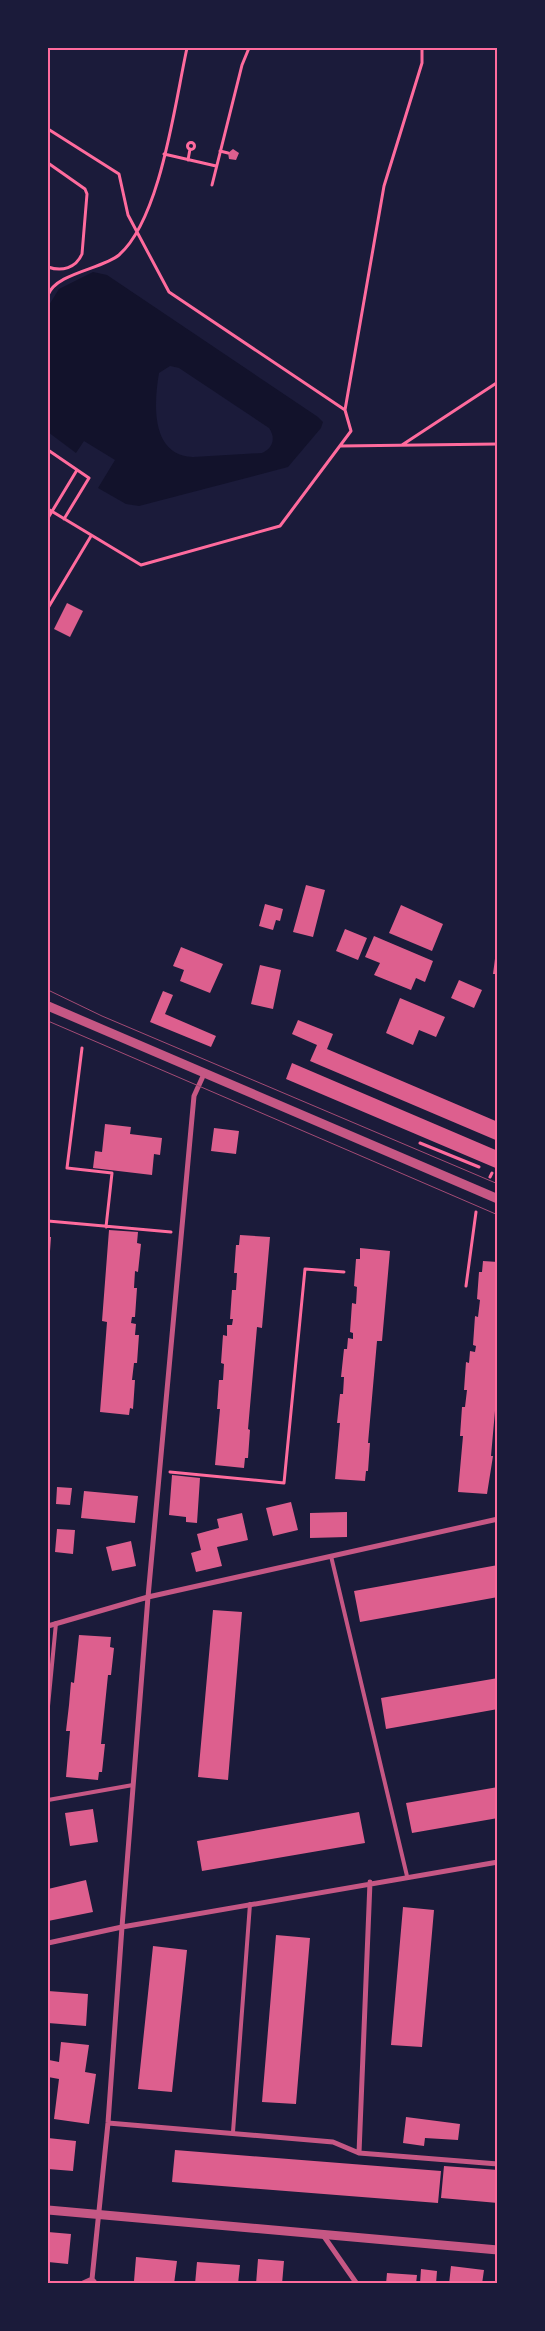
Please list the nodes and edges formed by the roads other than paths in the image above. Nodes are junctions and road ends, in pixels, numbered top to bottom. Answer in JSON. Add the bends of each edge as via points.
{"nodes":[{"id":1,"x":48,"y":1006,"type":"edge"},
{"id":2,"x":204,"y":1074,"type":"junction"},
{"id":3,"x":498,"y":1199,"type":"edge"},
{"id":4,"x":498,"y":1519,"type":"edge"},
{"id":5,"x":331,"y":1556,"type":"junction"},
{"id":6,"x":148,"y":1597,"type":"junction"},
{"id":7,"x":56,"y":1624,"type":"junction"},
{"id":8,"x":48,"y":1626,"type":"edge"},
{"id":9,"x":48,"y":1706,"type":"edge"},
{"id":10,"x":132,"y":1785,"type":"junction"},
{"id":11,"x":48,"y":1800,"type":"edge"},
{"id":12,"x":498,"y":1862,"type":"edge"},
{"id":13,"x":407,"y":1876,"type":"junction"},
{"id":14,"x":370,"y":1882,"type":"junction"},
{"id":15,"x":250,"y":1904,"type":"junction"},
{"id":16,"x":122,"y":1927,"type":"junction"},
{"id":17,"x":48,"y":1943,"type":"edge"},
{"id":18,"x":108,"y":2123,"type":"junction"},
{"id":19,"x":233,"y":2132,"type":"junction"},
{"id":20,"x":359,"y":2153,"type":"junction"},
{"id":21,"x":498,"y":2164,"type":"edge"},
{"id":22,"x":48,"y":2210,"type":"edge"},
{"id":23,"x":98,"y":2215,"type":"junction"},
{"id":24,"x":323,"y":2235,"type":"junction"},
{"id":25,"x":498,"y":2250,"type":"edge"},
{"id":26,"x":94,"y":2281,"type":"edge"},
{"id":27,"x":81,"y":2284,"type":"edge"},
{"id":28,"x":358,"y":2284,"type":"edge"}],
"edges":[{"from":1,"to":2,"type":"street"},
{"from":2,"to":3,"type":"street"},
{"from":2,"to":6,"type":"street","via":[[194,1096]]},
{"from":4,"to":5,"type":"street"},
{"from":5,"to":6,"type":"street"},
{"from":5,"to":13,"type":"lane"},
{"from":6,"to":7,"type":"street"},
{"from":6,"to":10,"type":"street"},
{"from":7,"to":8,"type":"street"},
{"from":7,"to":9,"type":"lane"},
{"from":10,"to":11,"type":"lane"},
{"from":10,"to":16,"type":"street"},
{"from":12,"to":13,"type":"street"},
{"from":13,"to":14,"type":"street"},
{"from":14,"to":15,"type":"street"},
{"from":14,"to":20,"type":"street"},
{"from":15,"to":16,"type":"street"},
{"from":15,"to":19,"type":"lane"},
{"from":16,"to":17,"type":"street"},
{"from":16,"to":18,"type":"street"},
{"from":18,"to":19,"type":"street"},
{"from":18,"to":23,"type":"street"},
{"from":19,"to":20,"type":"street","via":[[333,2142]]},
{"from":20,"to":21,"type":"street"},
{"from":22,"to":23,"type":"street"},
{"from":23,"to":24,"type":"street"},
{"from":23,"to":26,"type":"street"},
{"from":24,"to":25,"type":"street"},
{"from":24,"to":28,"type":"street"},
{"from":26,"to":27,"type":"street"}]}
